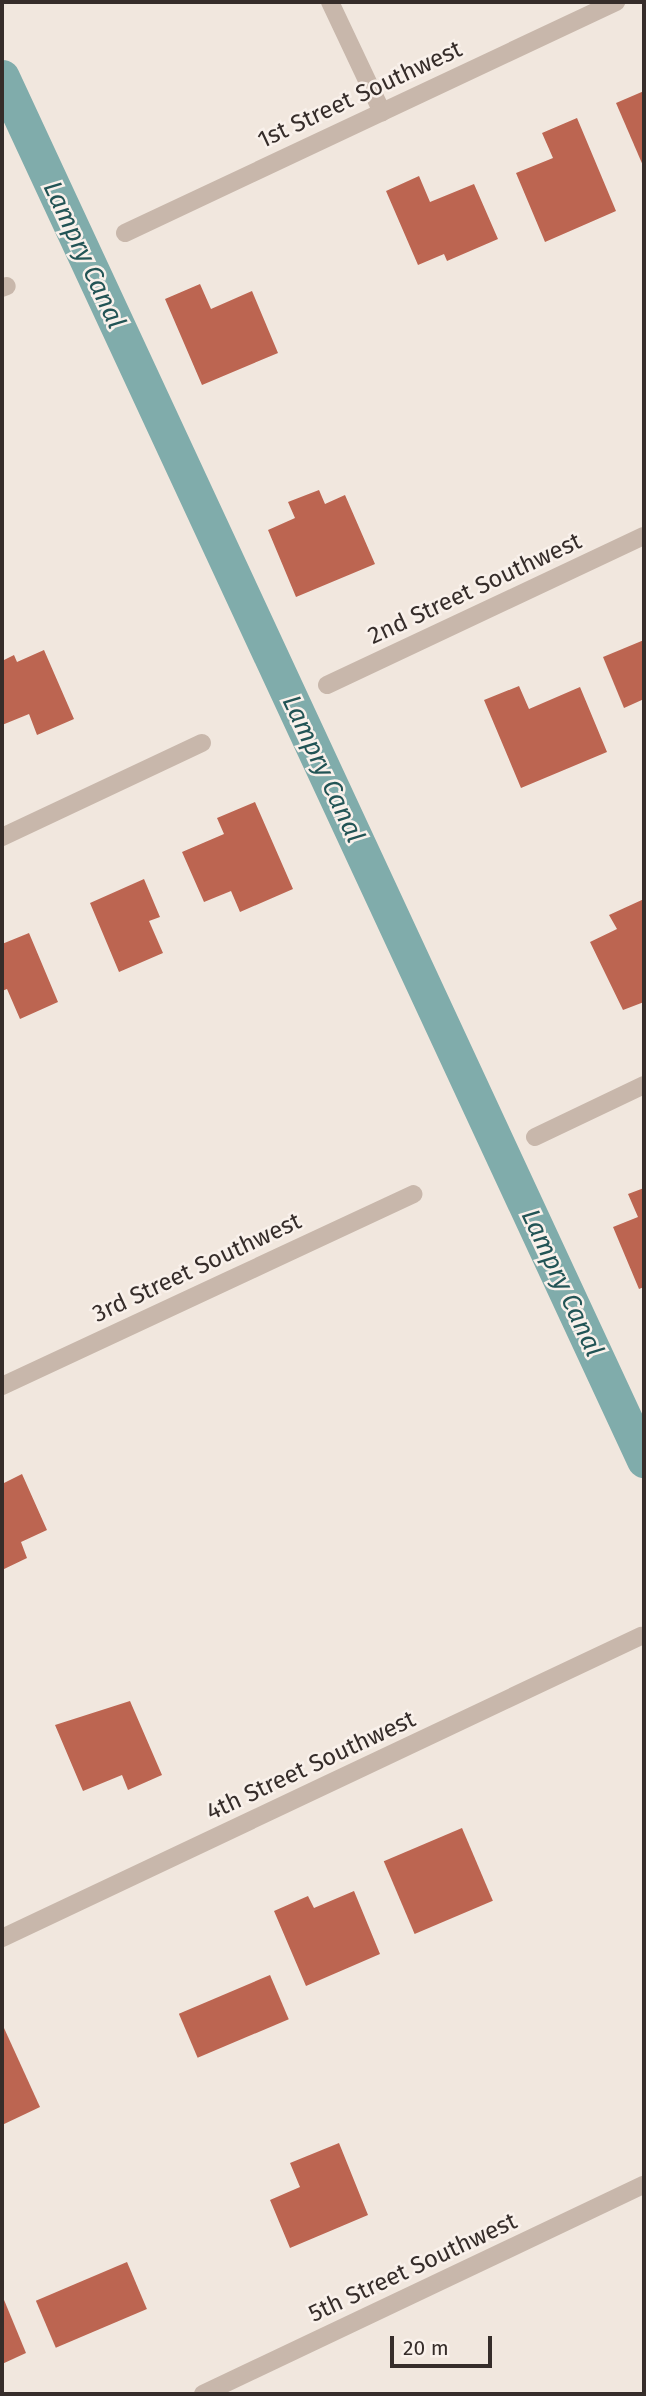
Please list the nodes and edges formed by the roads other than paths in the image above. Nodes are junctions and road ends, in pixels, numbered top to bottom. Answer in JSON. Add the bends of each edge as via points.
{"nodes":[{"id":1,"x":330,"y":2,"type":"edge"},
{"id":2,"x":616,"y":2,"type":"edge"},
{"id":3,"x":382,"y":112,"type":"junction"},
{"id":4,"x":125,"y":233,"type":"dead end"},
{"id":5,"x":644,"y":536,"type":"edge"},
{"id":6,"x":327,"y":685,"type":"dead end"},
{"id":7,"x":202,"y":743,"type":"dead end"},
{"id":8,"x":2,"y":837,"type":"edge"},
{"id":9,"x":644,"y":1085,"type":"edge"},
{"id":10,"x":535,"y":1137,"type":"dead end"},
{"id":11,"x":413,"y":1194,"type":"dead end"},
{"id":12,"x":2,"y":1386,"type":"edge"},
{"id":13,"x":641,"y":1636,"type":"dead end"},
{"id":14,"x":2,"y":1938,"type":"edge"},
{"id":15,"x":644,"y":2185,"type":"edge"},
{"id":16,"x":203,"y":2394,"type":"edge"}],
"edges":[{"from":1,"to":3,"type":"street"},
{"from":2,"to":3,"type":"street","name":"1st Street Southwest"},
{"from":3,"to":4,"type":"street","name":"1st Street Southwest"},
{"from":5,"to":6,"type":"street","name":"2nd Street Southwest"},
{"from":7,"to":8,"type":"street"},
{"from":9,"to":10,"type":"street"},
{"from":11,"to":12,"type":"street","name":"3rd Street Southwest"},
{"from":13,"to":14,"type":"street","name":"4th Street Southwest"},
{"from":15,"to":16,"type":"street","name":"5th Street Southwest"}]}
